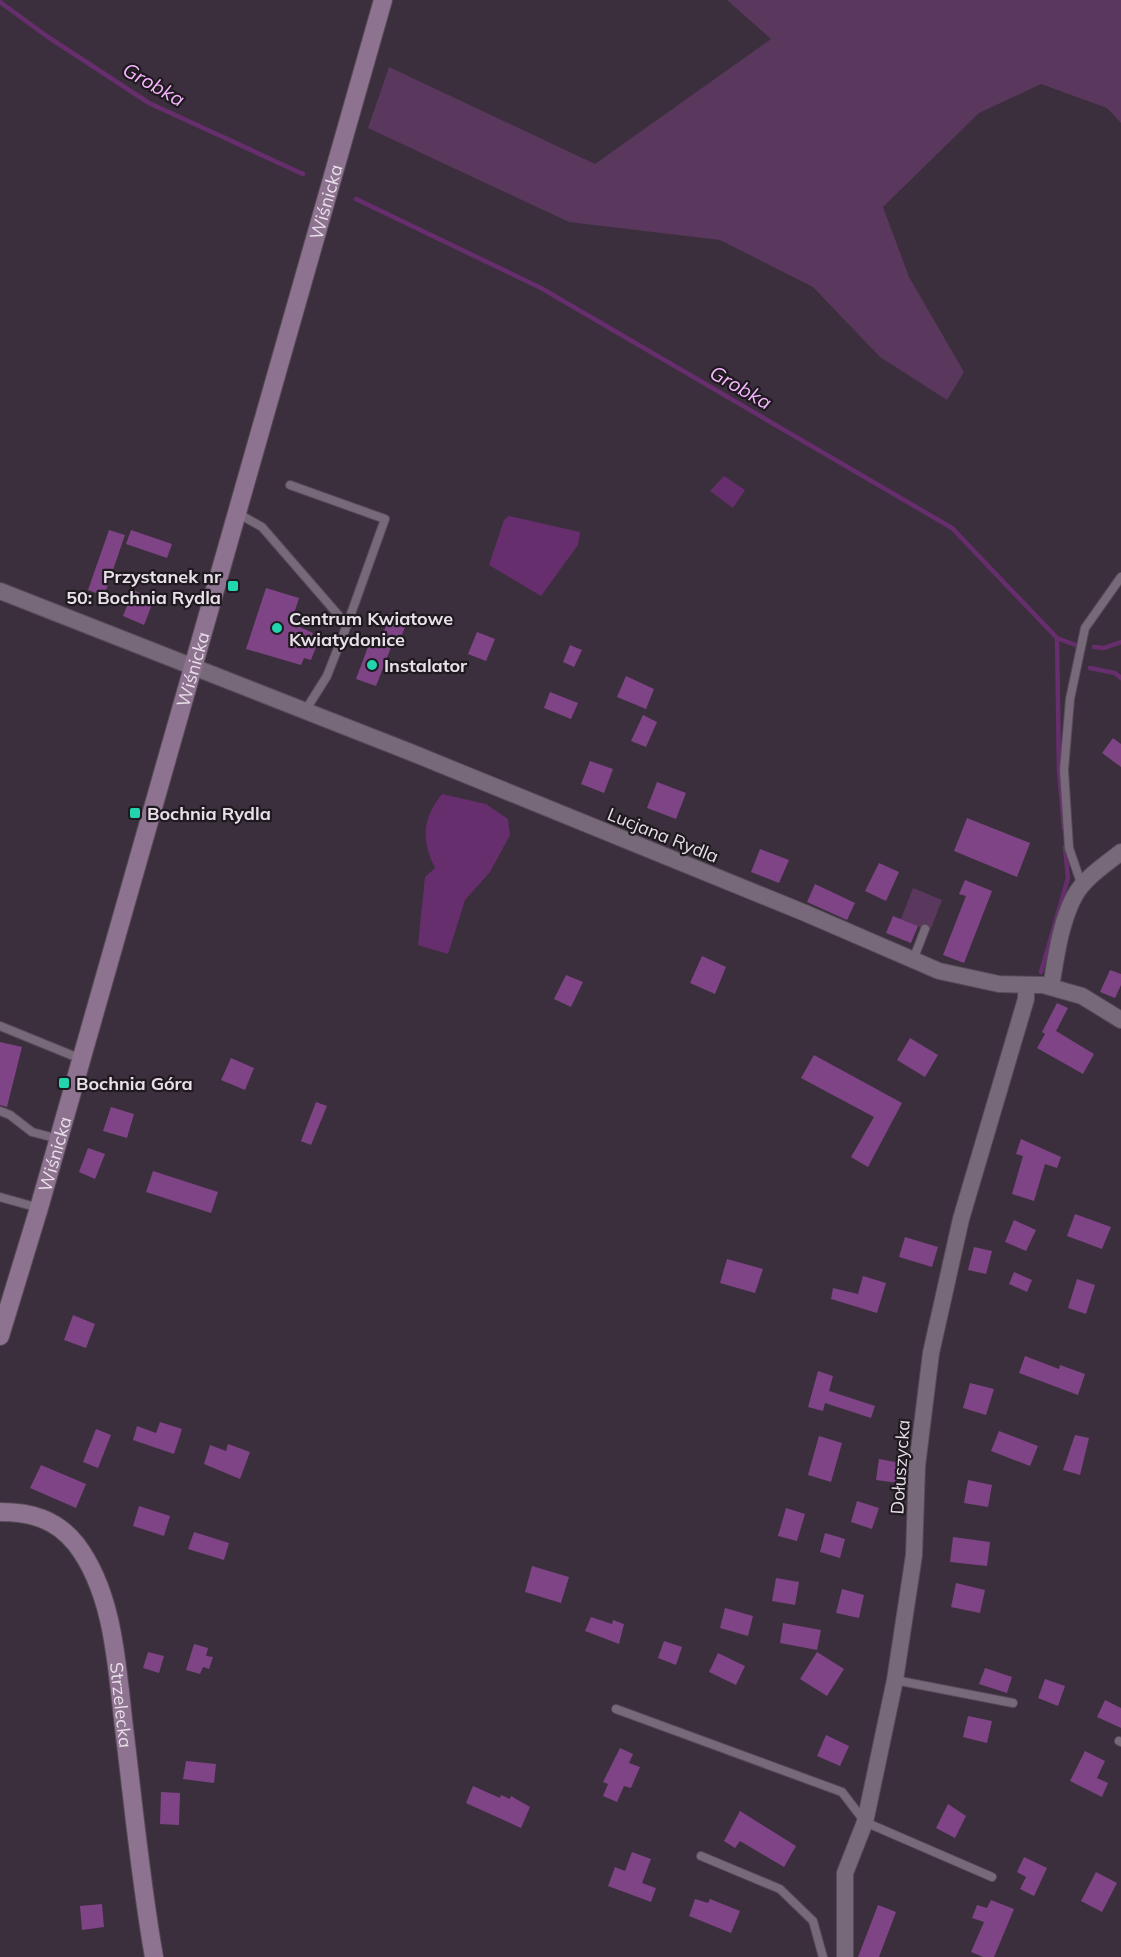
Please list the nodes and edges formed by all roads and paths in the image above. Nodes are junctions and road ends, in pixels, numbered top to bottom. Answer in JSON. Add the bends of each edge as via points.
{"nodes":[{"id":1,"x":383,"y":0,"type":"edge"},
{"id":2,"x":290,"y":484,"type":"dead end"},
{"id":3,"x":237,"y":513,"type":"junction"},
{"id":4,"x":1121,"y":577,"type":"edge"},
{"id":5,"x":0,"y":591,"type":"edge"},
{"id":6,"x":347,"y":626,"type":"junction"},
{"id":7,"x":192,"y":667,"type":"junction"},
{"id":8,"x":306,"y":711,"type":"junction"},
{"id":9,"x":1121,"y":852,"type":"edge"},
{"id":10,"x":1082,"y":887,"type":"junction"},
{"id":11,"x":925,"y":929,"type":"dead end"},
{"id":12,"x":913,"y":960,"type":"junction"},
{"id":13,"x":1026,"y":985,"type":"junction"},
{"id":14,"x":1051,"y":987,"type":"junction"},
{"id":15,"x":1121,"y":1020,"type":"edge"},
{"id":16,"x":0,"y":1026,"type":"edge"},
{"id":17,"x":81,"y":1059,"type":"junction"},
{"id":18,"x":0,"y":1111,"type":"edge"},
{"id":19,"x":59,"y":1138,"type":"junction"},
{"id":20,"x":0,"y":1197,"type":"edge"},
{"id":21,"x":39,"y":1208,"type":"junction"},
{"id":22,"x":0,"y":1336,"type":"edge"},
{"id":23,"x":0,"y":1512,"type":"edge"},
{"id":24,"x":895,"y":1680,"type":"junction"},
{"id":25,"x":1013,"y":1703,"type":"dead end"},
{"id":26,"x":615,"y":1709,"type":"dead end"},
{"id":27,"x":864,"y":1822,"type":"junction"},
{"id":28,"x":701,"y":1856,"type":"dead end"},
{"id":29,"x":992,"y":1877,"type":"dead end"},
{"id":30,"x":154,"y":1957,"type":"edge"},
{"id":31,"x":823,"y":1957,"type":"edge"},
{"id":32,"x":845,"y":1957,"type":"edge"}],
"edges":[{"from":1,"to":3,"type":"main road","name":"Wiśnicka"},
{"from":2,"to":6,"type":"lane","via":[[385,519]]},
{"from":3,"to":6,"type":"lane","via":[[262,527]]},
{"from":3,"to":7,"type":"main road","name":"Wiśnicka"},
{"from":4,"to":10,"type":"lane","via":[[1085,628],[1070,699],[1064,770],[1069,848]]},
{"from":5,"to":7,"type":"street","name":"Lucjana Rydla"},
{"from":6,"to":8,"type":"lane","via":[[327,676]]},
{"from":7,"to":8,"type":"street","name":"Lucjana Rydla"},
{"from":7,"to":17,"type":"main road","name":"Wiśnicka"},
{"from":8,"to":12,"type":"street","name":"Lucjana Rydla"},
{"from":9,"to":10,"type":"street"},
{"from":10,"to":14,"type":"street","via":[[1074,896],[1064,924]]},
{"from":11,"to":12,"type":"lane"},
{"from":12,"to":13,"type":"street","name":"Lucjana Rydla","via":[[939,971],[999,984]]},
{"from":13,"to":14,"type":"street","name":"Lucjana Rydla"},
{"from":13,"to":24,"type":"street","name":"Dołuszycka","via":[[1026,999],[961,1219],[931,1353],[917,1466],[914,1555]]},
{"from":14,"to":15,"type":"street","name":"Lucjana Rydla","via":[[1082,996]]},
{"from":16,"to":17,"type":"lane"},
{"from":17,"to":19,"type":"main road","name":"Wiśnicka"},
{"from":18,"to":19,"type":"lane","via":[[32,1132]]},
{"from":19,"to":21,"type":"main road","name":"Wiśnicka"},
{"from":20,"to":21,"type":"lane"},
{"from":21,"to":22,"type":"main road","name":"Wiśnicka"},
{"from":23,"to":30,"type":"main road","name":"Strzelecka","via":[[24,1512],[62,1530],[84,1556],[105,1608]]},
{"from":24,"to":25,"type":"lane"},
{"from":24,"to":27,"type":"street","name":"Dołuszycka"},
{"from":26,"to":27,"type":"lane","via":[[842,1792]]},
{"from":27,"to":29,"type":"lane"},
{"from":27,"to":32,"type":"street","name":"Dołuszycka","via":[[845,1873]]},
{"from":28,"to":31,"type":"lane","via":[[780,1888],[813,1921]]}]}
